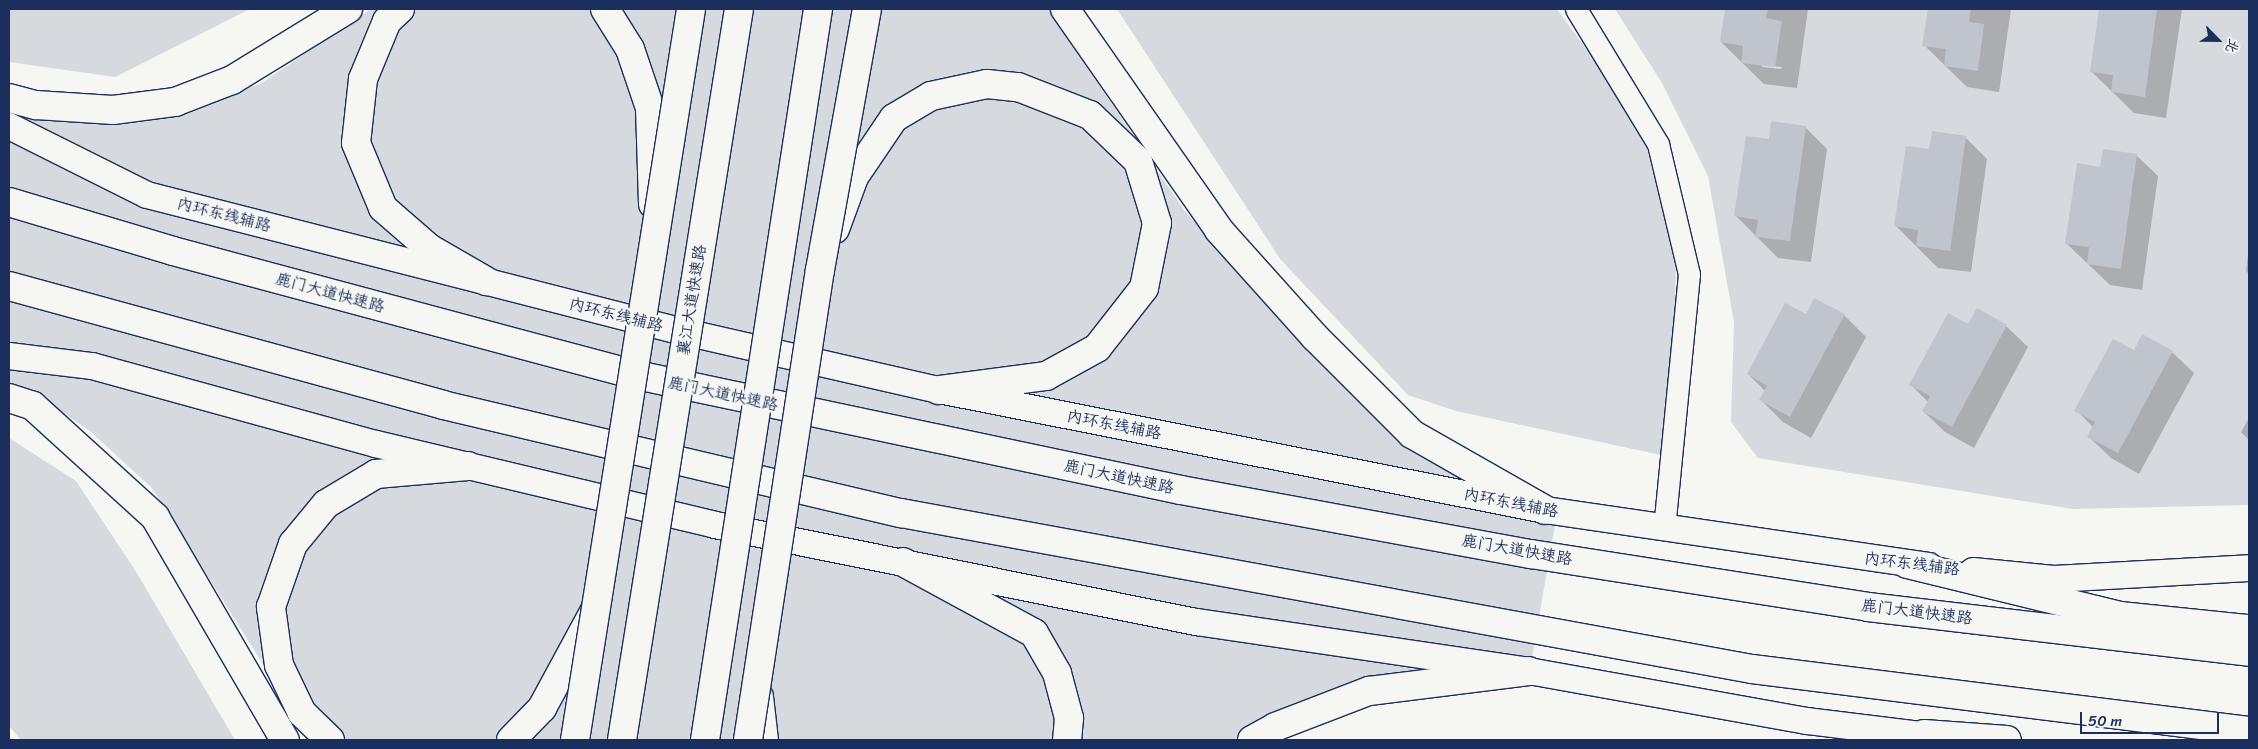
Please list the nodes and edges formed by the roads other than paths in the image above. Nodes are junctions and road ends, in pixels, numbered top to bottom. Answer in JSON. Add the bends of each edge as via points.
{"nodes":[{"id":1,"x":348,"y":9,"type":"edge"},
{"id":2,"x":400,"y":9,"type":"edge"},
{"id":3,"x":605,"y":9,"type":"edge"},
{"id":4,"x":691,"y":9,"type":"edge"},
{"id":5,"x":739,"y":9,"type":"edge"},
{"id":6,"x":818,"y":9,"type":"edge"},
{"id":7,"x":867,"y":9,"type":"edge"},
{"id":8,"x":1065,"y":9,"type":"edge"},
{"id":9,"x":1576,"y":9,"type":"edge"},
{"id":10,"x":9,"y":98,"type":"edge"},
{"id":11,"x":9,"y":126,"type":"edge"},
{"id":12,"x":9,"y":202,"type":"edge"},
{"id":13,"x":654,"y":246,"type":"junction"},
{"id":14,"x":820,"y":270,"type":"junction"},
{"id":15,"x":486,"y":281,"type":"junction"},
{"id":16,"x":9,"y":286,"type":"edge"},
{"id":17,"x":9,"y":356,"type":"edge"},
{"id":18,"x":939,"y":390,"type":"junction"},
{"id":19,"x":9,"y":398,"type":"edge"},
{"id":20,"x":468,"y":466,"type":"junction"},
{"id":21,"x":1545,"y":510,"type":"junction"},
{"id":22,"x":1664,"y":528,"type":"junction"},
{"id":23,"x":904,"y":562,"type":"junction"},
{"id":24,"x":1907,"y":564,"type":"junction"},
{"id":25,"x":2249,"y":568,"type":"edge"},
{"id":26,"x":595,"y":611,"type":"junction"},
{"id":27,"x":2249,"y":629,"type":"edge"},
{"id":28,"x":2249,"y":652,"type":"edge"},
{"id":29,"x":1529,"y":671,"type":"junction"},
{"id":30,"x":758,"y":679,"type":"junction"},
{"id":31,"x":2249,"y":731,"type":"edge"},
{"id":32,"x":1924,"y":734,"type":"junction"},
{"id":33,"x":284,"y":740,"type":"edge"},
{"id":34,"x":330,"y":740,"type":"edge"},
{"id":35,"x":511,"y":740,"type":"edge"},
{"id":36,"x":576,"y":740,"type":"edge"},
{"id":37,"x":622,"y":740,"type":"edge"},
{"id":38,"x":705,"y":740,"type":"edge"},
{"id":39,"x":748,"y":740,"type":"edge"},
{"id":40,"x":764,"y":740,"type":"edge"},
{"id":41,"x":1067,"y":740,"type":"edge"},
{"id":42,"x":1252,"y":740,"type":"edge"},
{"id":43,"x":1962,"y":740,"type":"edge"},
{"id":44,"x":2007,"y":740,"type":"edge"}],
"edges":[{"from":1,"to":10,"type":"highway","via":[[232,80],[175,102],[113,110],[36,105]]},
{"from":2,"to":15,"type":"highway","via":[[387,21],[363,79],[356,143],[383,208],[428,248]]},
{"from":3,"to":13,"type":"highway","bridge":true,"via":[[630,49],[650,108]]},
{"from":4,"to":13,"type":"highway","bridge":true},
{"from":5,"to":37,"type":"highway","name":"襄江大道快速路","bridge":true},
{"from":6,"to":38,"type":"highway","bridge":true},
{"from":7,"to":14,"type":"highway","bridge":true},
{"from":8,"to":21,"type":"highway","via":[[1219,230],[1315,337],[1412,434]]},
{"from":9,"to":22,"type":"street","via":[[1658,144],[1689,274]]},
{"from":11,"to":15,"type":"main road","name":"内环东线辅路","via":[[147,195]]},
{"from":12,"to":28,"type":"highway","name":"鹿门大道快速路","via":[[173,251],[627,373],[1162,486],[1531,554],[1868,607]]},
{"from":13,"to":26,"type":"highway","bridge":true},
{"from":14,"to":18,"type":"highway","bridge":true,"via":[[854,177],[894,118],[931,96],[987,84],[1018,87],[1090,115],[1138,161],[1157,223],[1144,288],[1097,348],[1046,376]]},
{"from":14,"to":30,"type":"highway","bridge":true},
{"from":15,"to":18,"type":"main road","name":"内环东线辅路"},
{"from":16,"to":31,"type":"highway","via":[[443,405],[901,513],[1752,669]]},
{"from":17,"to":20,"type":"main road","via":[[92,366]]},
{"from":18,"to":21,"type":"main road","name":"内环东线辅路"},
{"from":19,"to":33,"type":"highway","via":[[33,406],[155,517]]},
{"from":20,"to":23,"type":"main road","via":[[715,525]]},
{"from":20,"to":34,"type":"highway","via":[[376,474],[326,504],[293,544],[271,607],[279,666],[302,714]]},
{"from":21,"to":22,"type":"main road","name":"内环东线辅路"},
{"from":22,"to":24,"type":"main road","name":"内环东线辅路"},
{"from":23,"to":29,"type":"main road","via":[[1197,622]]},
{"from":23,"to":41,"type":"highway","via":[[1034,633],[1057,672],[1069,718]]},
{"from":24,"to":25,"type":"main road","name":"内环东线辅路","via":[[2054,580]]},
{"from":24,"to":27,"type":"highway","via":[[2120,616]]},
{"from":26,"to":35,"type":"highway","via":[[542,708]]},
{"from":26,"to":36,"type":"highway","bridge":true},
{"from":29,"to":32,"type":"main road","via":[[1807,721]]},
{"from":29,"to":42,"type":"highway","via":[[1369,691]]},
{"from":30,"to":39,"type":"highway","bridge":true},
{"from":30,"to":40,"type":"highway","bridge":true},
{"from":32,"to":43,"type":"main road"},
{"from":32,"to":44,"type":"highway"}]}
